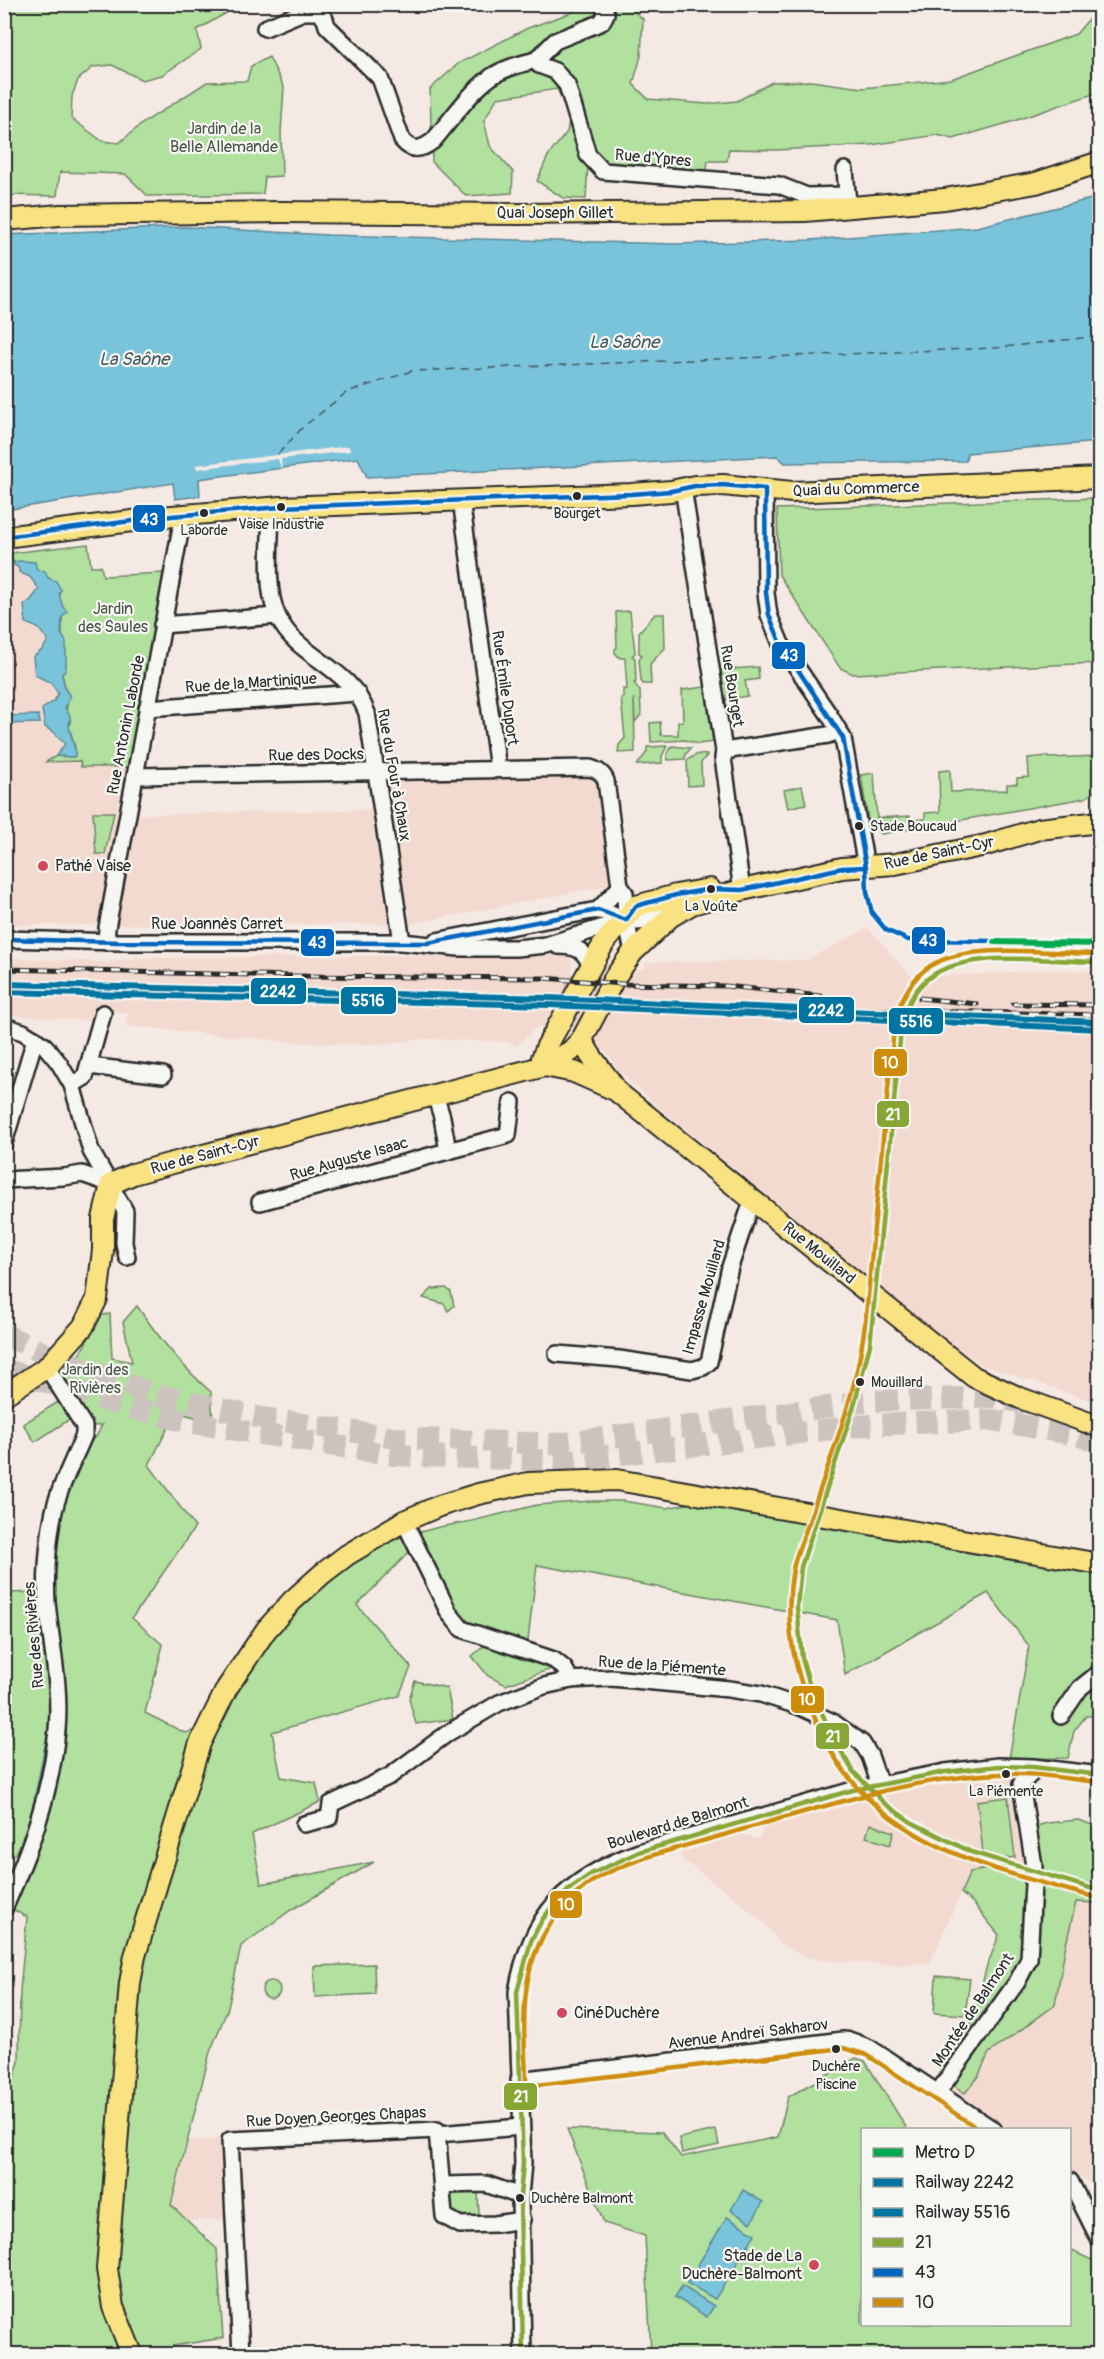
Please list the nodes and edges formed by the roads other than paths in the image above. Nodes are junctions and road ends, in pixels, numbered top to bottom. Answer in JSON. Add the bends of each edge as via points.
{"nodes":[{"id":1,"x":603,"y":4,"type":"edge"},
{"id":2,"x":265,"y":28,"type":"dead end"},
{"id":3,"x":536,"y":60,"type":"junction"},
{"id":4,"x":1100,"y":162,"type":"edge"},
{"id":5,"x":845,"y":170,"type":"dead end"},
{"id":6,"x":848,"y":201,"type":"junction"},
{"id":7,"x":4,"y":220,"type":"edge"},
{"id":8,"x":1100,"y":478,"type":"edge"},
{"id":9,"x":683,"y":488,"type":"junction"},
{"id":10,"x":765,"y":489,"type":"junction"},
{"id":11,"x":461,"y":500,"type":"junction"},
{"id":12,"x":272,"y":507,"type":"junction"},
{"id":13,"x":181,"y":515,"type":"junction"},
{"id":14,"x":4,"y":537,"type":"edge"},
{"id":15,"x":277,"y":616,"type":"junction"},
{"id":16,"x":162,"y":625,"type":"junction"},
{"id":17,"x":357,"y":693,"type":"junction"},
{"id":18,"x":147,"y":708,"type":"junction"},
{"id":19,"x":839,"y":731,"type":"junction"},
{"id":20,"x":724,"y":751,"type":"junction"},
{"id":21,"x":498,"y":769,"type":"junction"},
{"id":22,"x":376,"y":771,"type":"junction"},
{"id":23,"x":135,"y":776,"type":"junction"},
{"id":24,"x":1100,"y":822,"type":"edge"},
{"id":25,"x":866,"y":867,"type":"junction"},
{"id":26,"x":620,"y":887,"type":"junction"},
{"id":27,"x":742,"y":890,"type":"junction"},
{"id":28,"x":692,"y":904,"type":"junction"},
{"id":29,"x":598,"y":910,"type":"junction"},
{"id":30,"x":626,"y":920,"type":"junction"},
{"id":31,"x":512,"y":926,"type":"junction"},
{"id":32,"x":4,"y":939,"type":"edge"},
{"id":33,"x":106,"y":942,"type":"junction"},
{"id":34,"x":402,"y":942,"type":"junction"},
{"id":35,"x":428,"y":943,"type":"junction"},
{"id":36,"x":546,"y":945,"type":"junction"},
{"id":37,"x":516,"y":948,"type":"junction"},
{"id":38,"x":633,"y":952,"type":"junction"},
{"id":39,"x":591,"y":965,"type":"junction"},
{"id":40,"x":103,"y":1013,"type":"dead end"},
{"id":41,"x":4,"y":1026,"type":"edge"},
{"id":42,"x":582,"y":1039,"type":"junction"},
{"id":43,"x":35,"y":1040,"type":"junction"},
{"id":44,"x":88,"y":1066,"type":"junction"},
{"id":45,"x":545,"y":1066,"type":"junction"},
{"id":46,"x":163,"y":1075,"type":"dead end"},
{"id":47,"x":72,"y":1085,"type":"junction"},
{"id":48,"x":615,"y":1090,"type":"junction"},
{"id":49,"x":435,"y":1095,"type":"junction"},
{"id":50,"x":512,"y":1102,"type":"dead end"},
{"id":51,"x":4,"y":1143,"type":"edge"},
{"id":52,"x":448,"y":1151,"type":"junction"},
{"id":53,"x":4,"y":1180,"type":"edge"},
{"id":54,"x":111,"y":1184,"type":"junction"},
{"id":55,"x":754,"y":1201,"type":"junction"},
{"id":56,"x":260,"y":1202,"type":"dead end"},
{"id":57,"x":127,"y":1257,"type":"dead end"},
{"id":58,"x":557,"y":1354,"type":"dead end"},
{"id":59,"x":47,"y":1367,"type":"junction"},
{"id":60,"x":4,"y":1395,"type":"edge"},
{"id":61,"x":1100,"y":1427,"type":"edge"},
{"id":62,"x":404,"y":1521,"type":"junction"},
{"id":63,"x":1100,"y":1564,"type":"edge"},
{"id":64,"x":1100,"y":1672,"type":"edge"},
{"id":65,"x":571,"y":1680,"type":"junction"},
{"id":66,"x":1061,"y":1716,"type":"dead end"},
{"id":67,"x":1032,"y":1773,"type":"dead end"},
{"id":68,"x":1100,"y":1775,"type":"edge"},
{"id":69,"x":880,"y":1785,"type":"junction"},
{"id":70,"x":304,"y":1824,"type":"dead end"},
{"id":71,"x":4,"y":1909,"type":"edge"},
{"id":72,"x":519,"y":2080,"type":"junction"},
{"id":73,"x":938,"y":2092,"type":"junction"},
{"id":74,"x":521,"y":2127,"type":"junction"},
{"id":75,"x":991,"y":2128,"type":"edge"},
{"id":76,"x":438,"y":2134,"type":"junction"},
{"id":77,"x":1071,"y":2183,"type":"edge"},
{"id":78,"x":442,"y":2186,"type":"junction"},
{"id":79,"x":520,"y":2196,"type":"junction"},
{"id":80,"x":522,"y":2220,"type":"junction"},
{"id":81,"x":1100,"y":2241,"type":"edge"},
{"id":82,"x":132,"y":2355,"type":"edge"},
{"id":83,"x":241,"y":2355,"type":"edge"},
{"id":84,"x":523,"y":2355,"type":"edge"}],
"edges":[{"from":1,"to":3,"type":"street","via":[[606,14],[602,22],[555,41]]},
{"from":2,"to":3,"type":"street","via":[[303,12],[319,12],[327,26],[380,78],[402,140],[415,149],[433,141],[492,76]]},
{"from":3,"to":6,"type":"street","name":"Rue d'Ypres","via":[[555,71],[567,85],[588,155],[603,171],[779,186],[807,196]]},
{"from":4,"to":6,"type":"main road","name":"Quai Joseph Gillet","via":[[1036,183],[945,199]]},
{"from":5,"to":6,"type":"street"},
{"from":6,"to":7,"type":"main road","name":"Quai Joseph Gillet","via":[[805,211],[282,212]]},
{"from":8,"to":10,"type":"main road","name":"Quai du Commerce","via":[[792,492]]},
{"from":9,"to":10,"type":"main road","name":"Quai du Commerce","via":[[723,485]]},
{"from":9,"to":11,"type":"main road","name":"Quai du Commerce","via":[[631,494]]},
{"from":9,"to":20,"type":"street","name":"Rue Bourget"},
{"from":10,"to":19,"type":"street","via":[[769,615],[781,644]]},
{"from":11,"to":12,"type":"main road","name":"Quai du Commerce"},
{"from":11,"to":21,"type":"street","name":"Rue Émile Duport"},
{"from":12,"to":13,"type":"main road","name":"Quai du Commerce"},
{"from":12,"to":15,"type":"street","name":"Rue du Four à Chaux","via":[[270,595]]},
{"from":13,"to":14,"type":"main road","name":"Quai du Commerce"},
{"from":13,"to":16,"type":"street","name":"Rue Antonin Laborde"},
{"from":15,"to":16,"type":"street"},
{"from":15,"to":17,"type":"street","name":"Rue du Four à Chaux","via":[[292,638],[340,674]]},
{"from":16,"to":18,"type":"street","name":"Rue Antonin Laborde"},
{"from":17,"to":18,"type":"street","name":"Rue de la Martinique"},
{"from":17,"to":22,"type":"street","name":"Rue du Four à Chaux","via":[[367,713]]},
{"from":18,"to":23,"type":"street","name":"Rue Antonin Laborde"},
{"from":19,"to":20,"type":"street"},
{"from":19,"to":25,"type":"street"},
{"from":20,"to":27,"type":"street","name":"Rue Bourget"},
{"from":21,"to":22,"type":"street","name":"Rue des Docks"},
{"from":21,"to":26,"type":"street","name":"Rue Émile Duport","via":[[590,768],[601,772],[606,781]]},
{"from":22,"to":23,"type":"street","name":"Rue des Docks"},
{"from":22,"to":34,"type":"street","name":"Rue du Four à Chaux"},
{"from":23,"to":33,"type":"street","name":"Rue Antonin Laborde"},
{"from":24,"to":25,"type":"main road","name":"Rue de Saint-Cyr","via":[[1039,829],[986,845]]},
{"from":25,"to":27,"type":"main road","name":"Rue de Saint-Cyr","via":[[842,868]]},
{"from":26,"to":29,"type":"street"},
{"from":26,"to":30,"type":"street","name":"Rue Émile Duport","via":[[625,893]]},
{"from":27,"to":28,"type":"main road","name":"Rue de Saint-Cyr"},
{"from":27,"to":30,"type":"main road","name":"Rue de Saint-Cyr","via":[[711,889],[675,895],[636,906]]},
{"from":28,"to":30,"type":"street","name":"Rue de Saint-Cyr","via":[[641,922]]},
{"from":28,"to":38,"type":"main road","name":"Rue de Saint-Cyr","via":[[670,917]]},
{"from":29,"to":30,"type":"street"},
{"from":29,"to":31,"type":"street","name":"Rue Joannès Carret"},
{"from":30,"to":36,"type":"street","name":"Rue Joannès Carret"},
{"from":30,"to":38,"type":"street"},
{"from":30,"to":39,"type":"main road","name":"Rue de Saint-Cyr","via":[[604,943]]},
{"from":31,"to":35,"type":"street","name":"Rue Joannès Carret"},
{"from":31,"to":37,"type":"street"},
{"from":32,"to":33,"type":"street","name":"Rue Joannès Carret"},
{"from":33,"to":34,"type":"street","name":"Rue Joannès Carret"},
{"from":34,"to":35,"type":"street","name":"Rue Joannès Carret"},
{"from":35,"to":37,"type":"street","name":"Rue Joannès Carret","via":[[459,948]]},
{"from":36,"to":37,"type":"street","name":"Rue Joannès Carret"},
{"from":36,"to":39,"type":"street","via":[[576,946]]},
{"from":38,"to":42,"type":"main road","name":"Rue de Saint-Cyr"},
{"from":39,"to":45,"type":"main road","name":"Rue de Saint-Cyr","via":[[547,1046],[542,1058]]},
{"from":40,"to":44,"type":"street"},
{"from":41,"to":43,"type":"street"},
{"from":42,"to":45,"type":"main road","name":"Rue de Saint-Cyr","via":[[571,1051]]},
{"from":42,"to":48,"type":"main road","name":"Rue Mouillard","via":[[588,1054]]},
{"from":43,"to":47,"type":"street","via":[[59,1063]]},
{"from":43,"to":51,"type":"street"},
{"from":44,"to":46,"type":"street"},
{"from":44,"to":47,"type":"street","via":[[85,1077]]},
{"from":45,"to":48,"type":"main road","name":"Rue Mouillard","via":[[574,1072]]},
{"from":45,"to":49,"type":"main road","name":"Rue de Saint-Cyr"},
{"from":47,"to":54,"type":"street","via":[[91,1151]]},
{"from":48,"to":55,"type":"main road","name":"Rue Mouillard"},
{"from":49,"to":52,"type":"street"},
{"from":49,"to":54,"type":"main road","name":"Rue de Saint-Cyr","via":[[148,1170]]},
{"from":50,"to":52,"type":"street","name":"Rue Auguste Isaac","via":[[508,1135]]},
{"from":52,"to":56,"type":"street","name":"Rue Auguste Isaac"},
{"from":53,"to":54,"type":"street","via":[[82,1174]]},
{"from":54,"to":57,"type":"street","via":[[127,1218]]},
{"from":54,"to":59,"type":"main road","via":[[103,1219],[97,1299],[83,1327]]},
{"from":55,"to":58,"type":"street","name":"Impasse Mouillard","via":[[730,1267],[709,1362],[703,1367],[680,1369]]},
{"from":55,"to":61,"type":"main road","name":"Rue Mouillard","via":[[974,1377]]},
{"from":59,"to":60,"type":"main road"},
{"from":59,"to":71,"type":"street","name":"Rue des Rivières","via":[[84,1426],[84,1435],[58,1496],[47,1560],[47,1600],[58,1684],[57,1729],[49,1783],[38,1828]]},
{"from":62,"to":63,"type":"main road","via":[[478,1494],[528,1483],[617,1480]]},
{"from":62,"to":65,"type":"street","via":[[449,1613],[462,1629],[554,1660]]},
{"from":62,"to":82,"type":"main road","via":[[347,1555],[292,1601],[244,1661],[205,1730],[130,1983],[107,2269],[122,2334]]},
{"from":64,"to":66,"type":"street","via":[[1080,1688]]},
{"from":65,"to":69,"type":"street","name":"Rue de la Piémente","via":[[612,1678],[729,1689],[798,1706],[833,1722],[862,1743]]},
{"from":65,"to":70,"type":"street","name":"Rue de la Piémente","via":[[484,1710],[390,1776],[331,1804],[329,1818]]},
{"from":67,"to":73,"type":"street","name":"Montée de Balmont","via":[[1021,1784],[1034,1866],[1029,1959],[1017,1982]]},
{"from":68,"to":69,"type":"street","name":"Boulevard de Balmont","via":[[999,1766]]},
{"from":69,"to":72,"type":"street","name":"Boulevard de Balmont","via":[[639,1852],[592,1872],[565,1891],[530,1943],[521,1971],[517,2010]]},
{"from":72,"to":73,"type":"street","name":"Avenue Andreï Sakharov","via":[[843,2040],[870,2048]]},
{"from":72,"to":74,"type":"street","name":"Boulevard de Balmont"},
{"from":73,"to":75,"type":"street","name":"Avenue Andreï Sakharov"},
{"from":74,"to":76,"type":"street","name":"Rue Doyen Georges Chapas"},
{"from":74,"to":79,"type":"street","name":"Boulevard de Balmont"},
{"from":76,"to":78,"type":"street","name":"Rue Doyen Georges Chapas"},
{"from":76,"to":83,"type":"street","name":"Rue Doyen Georges Chapas","via":[[437,2130],[230,2140]]},
{"from":77,"to":81,"type":"street"},
{"from":78,"to":79,"type":"street","via":[[486,2184]]},
{"from":78,"to":80,"type":"street","name":"Rue Doyen Georges Chapas","via":[[444,2216],[460,2225]]},
{"from":79,"to":80,"type":"street","name":"Boulevard de Balmont"},
{"from":80,"to":84,"type":"street","name":"Boulevard de Balmont"}]}
